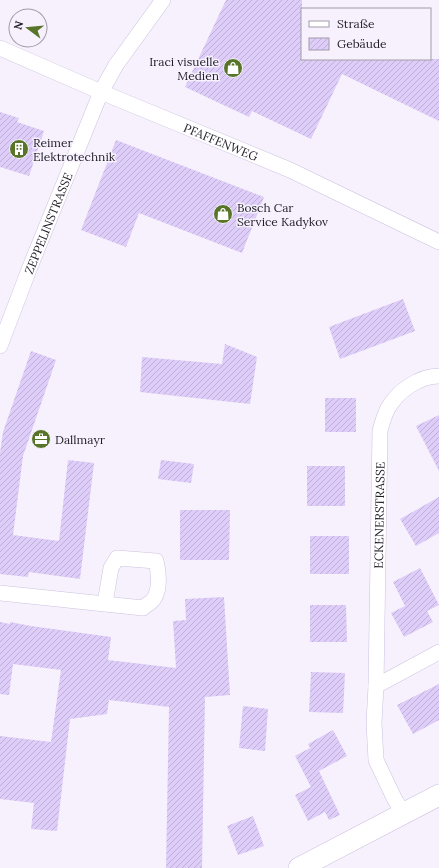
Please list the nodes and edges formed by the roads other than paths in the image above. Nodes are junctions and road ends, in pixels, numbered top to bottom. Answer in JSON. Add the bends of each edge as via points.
{"nodes":[{"id":1,"x":163,"y":0,"type":"edge"},
{"id":2,"x":0,"y":48,"type":"edge"},
{"id":3,"x":101,"y":92,"type":"junction"},
{"id":4,"x":439,"y":242,"type":"edge"},
{"id":5,"x":0,"y":346,"type":"edge"},
{"id":6,"x":439,"y":376,"type":"edge"},
{"id":7,"x":0,"y":593,"type":"edge"},
{"id":8,"x":105,"y":603,"type":"dead end"},
{"id":9,"x":439,"y":652,"type":"edge"},
{"id":10,"x":376,"y":686,"type":"junction"},
{"id":11,"x":439,"y":795,"type":"edge"},
{"id":12,"x":404,"y":813,"type":"junction"},
{"id":13,"x":299,"y":868,"type":"edge"}],
"edges":[{"from":1,"to":3,"type":"street","name":"ZEPPELINSTRASSE","via":[[116,65]]},
{"from":2,"to":3,"type":"street","name":"PFAFFENWEG"},
{"from":3,"to":4,"type":"street","name":"PFAFFENWEG","via":[[290,170]]},
{"from":3,"to":5,"type":"street","name":"ZEPPELINSTRASSE"},
{"from":6,"to":10,"type":"street","name":"ECKENERSTRASSE","via":[[420,381],[405,390],[389,407],[380,432]]},
{"from":7,"to":8,"type":"street"},
{"from":9,"to":10,"type":"street"},
{"from":10,"to":12,"type":"street","name":"ECKENERSTRASSE","via":[[376,760]]},
{"from":11,"to":12,"type":"main road"},
{"from":12,"to":13,"type":"main road"}]}
